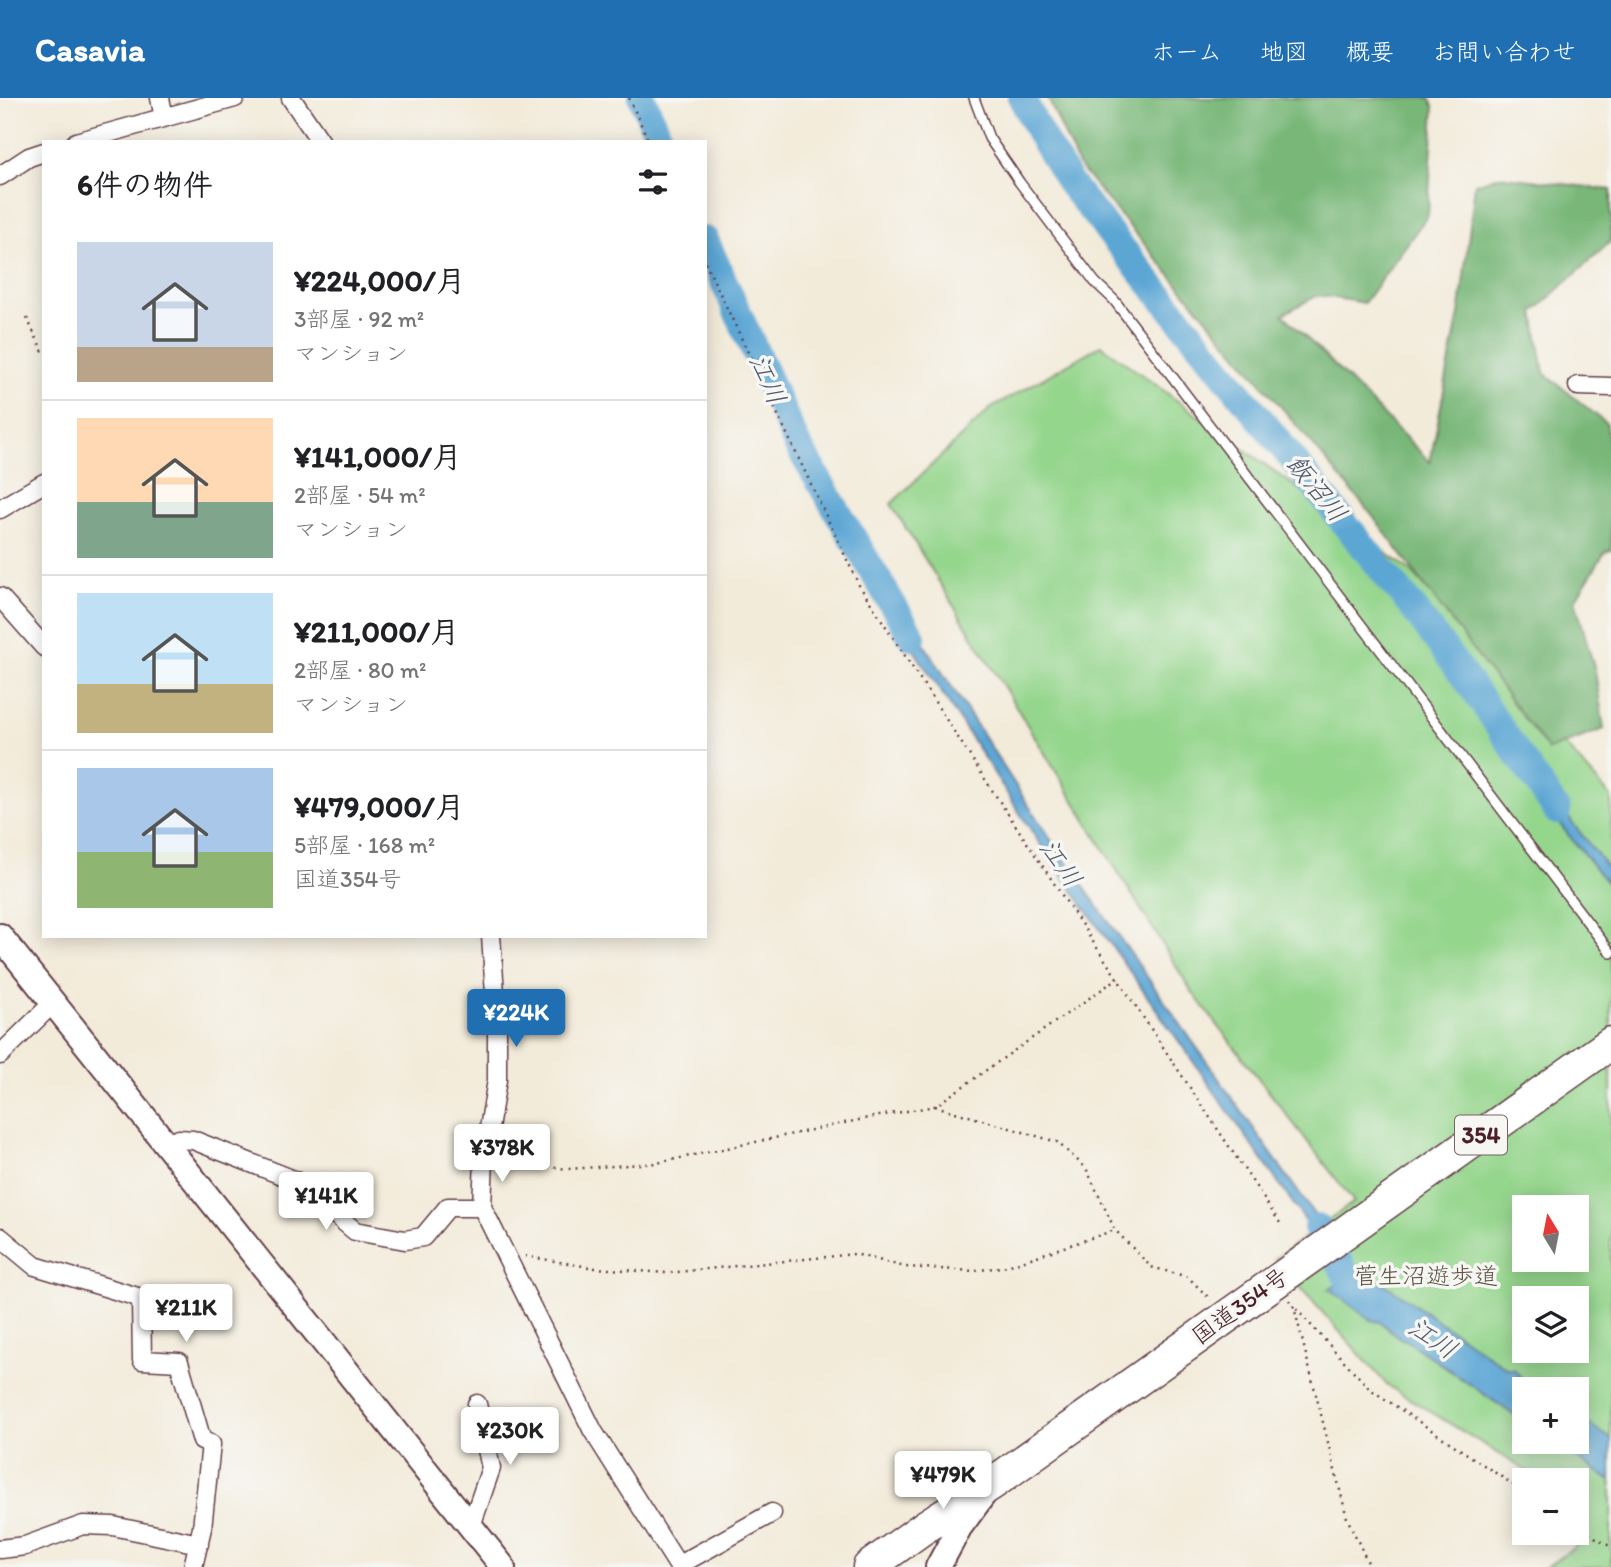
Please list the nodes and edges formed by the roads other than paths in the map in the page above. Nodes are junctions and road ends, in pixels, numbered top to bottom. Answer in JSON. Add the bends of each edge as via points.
{"nodes":[{"id":1,"x":160,"y":98,"type":"edge"},
{"id":2,"x":235,"y":98,"type":"edge"},
{"id":3,"x":291,"y":98,"type":"edge"},
{"id":4,"x":974,"y":98,"type":"edge"},
{"id":5,"x":164,"y":118,"type":"junction"},
{"id":6,"x":117,"y":136,"type":"edge"},
{"id":7,"x":90,"y":140,"type":"edge"},
{"id":8,"x":320,"y":140,"type":"edge"},
{"id":9,"x":42,"y":153,"type":"edge"},
{"id":10,"x":0,"y":176,"type":"edge"},
{"id":11,"x":1578,"y":386,"type":"dead end"},
{"id":12,"x":1611,"y":387,"type":"edge"},
{"id":13,"x":42,"y":484,"type":"edge"},
{"id":14,"x":0,"y":509,"type":"edge"},
{"id":15,"x":0,"y":597,"type":"edge"},
{"id":16,"x":42,"y":645,"type":"edge"},
{"id":17,"x":0,"y":936,"type":"edge"},
{"id":18,"x":491,"y":938,"type":"edge"},
{"id":19,"x":1611,"y":953,"type":"edge"},
{"id":20,"x":54,"y":1002,"type":"junction"},
{"id":21,"x":1611,"y":1043,"type":"edge"},
{"id":22,"x":0,"y":1055,"type":"edge"},
{"id":23,"x":166,"y":1144,"type":"junction"},
{"id":24,"x":482,"y":1207,"type":"junction"},
{"id":25,"x":0,"y":1237,"type":"edge"},
{"id":26,"x":477,"y":1404,"type":"dead end"},
{"id":27,"x":993,"y":1483,"type":"junction"},
{"id":28,"x":772,"y":1513,"type":"dead end"},
{"id":29,"x":471,"y":1526,"type":"junction"},
{"id":30,"x":199,"y":1544,"type":"junction"},
{"id":31,"x":0,"y":1549,"type":"edge"},
{"id":32,"x":679,"y":1566,"type":"edge"},
{"id":33,"x":193,"y":1567,"type":"edge"},
{"id":34,"x":503,"y":1567,"type":"edge"},
{"id":35,"x":869,"y":1567,"type":"edge"},
{"id":36,"x":938,"y":1567,"type":"edge"}],
"edges":[{"from":1,"to":5,"type":"street"},
{"from":2,"to":5,"type":"street"},
{"from":3,"to":8,"type":"street"},
{"from":4,"to":19,"type":"lane","via":[[989,138],[1020,183],[1095,282],[1115,300]]},
{"from":5,"to":6,"type":"street"},
{"from":6,"to":7,"type":"street"},
{"from":9,"to":10,"type":"street"},
{"from":11,"to":12,"type":"street"},
{"from":13,"to":14,"type":"street"},
{"from":15,"to":16,"type":"street"},
{"from":17,"to":20,"type":"street"},
{"from":18,"to":24,"type":"street","via":[[497,1080],[484,1159]]},
{"from":20,"to":22,"type":"street"},
{"from":20,"to":23,"type":"street"},
{"from":21,"to":27,"type":"highway","name":"国道354号","number":"354"},
{"from":23,"to":24,"type":"street","via":[[193,1140],[294,1180],[355,1231],[405,1240],[423,1237],[448,1207]]},
{"from":23,"to":29,"type":"street"},
{"from":24,"to":32,"type":"street","via":[[593,1431]]},
{"from":25,"to":30,"type":"street","via":[[35,1266],[141,1298],[142,1360],[178,1362],[202,1441],[211,1444]]},
{"from":26,"to":29,"type":"street","via":[[491,1468]]},
{"from":27,"to":35,"type":"highway","name":"国道354号","number":"354"},
{"from":27,"to":36,"type":"street","via":[[959,1528]]},
{"from":28,"to":32,"type":"street"},
{"from":29,"to":34,"type":"street"},
{"from":30,"to":31,"type":"street","via":[[113,1526],[83,1525],[24,1546]]},
{"from":30,"to":33,"type":"street"}]}
